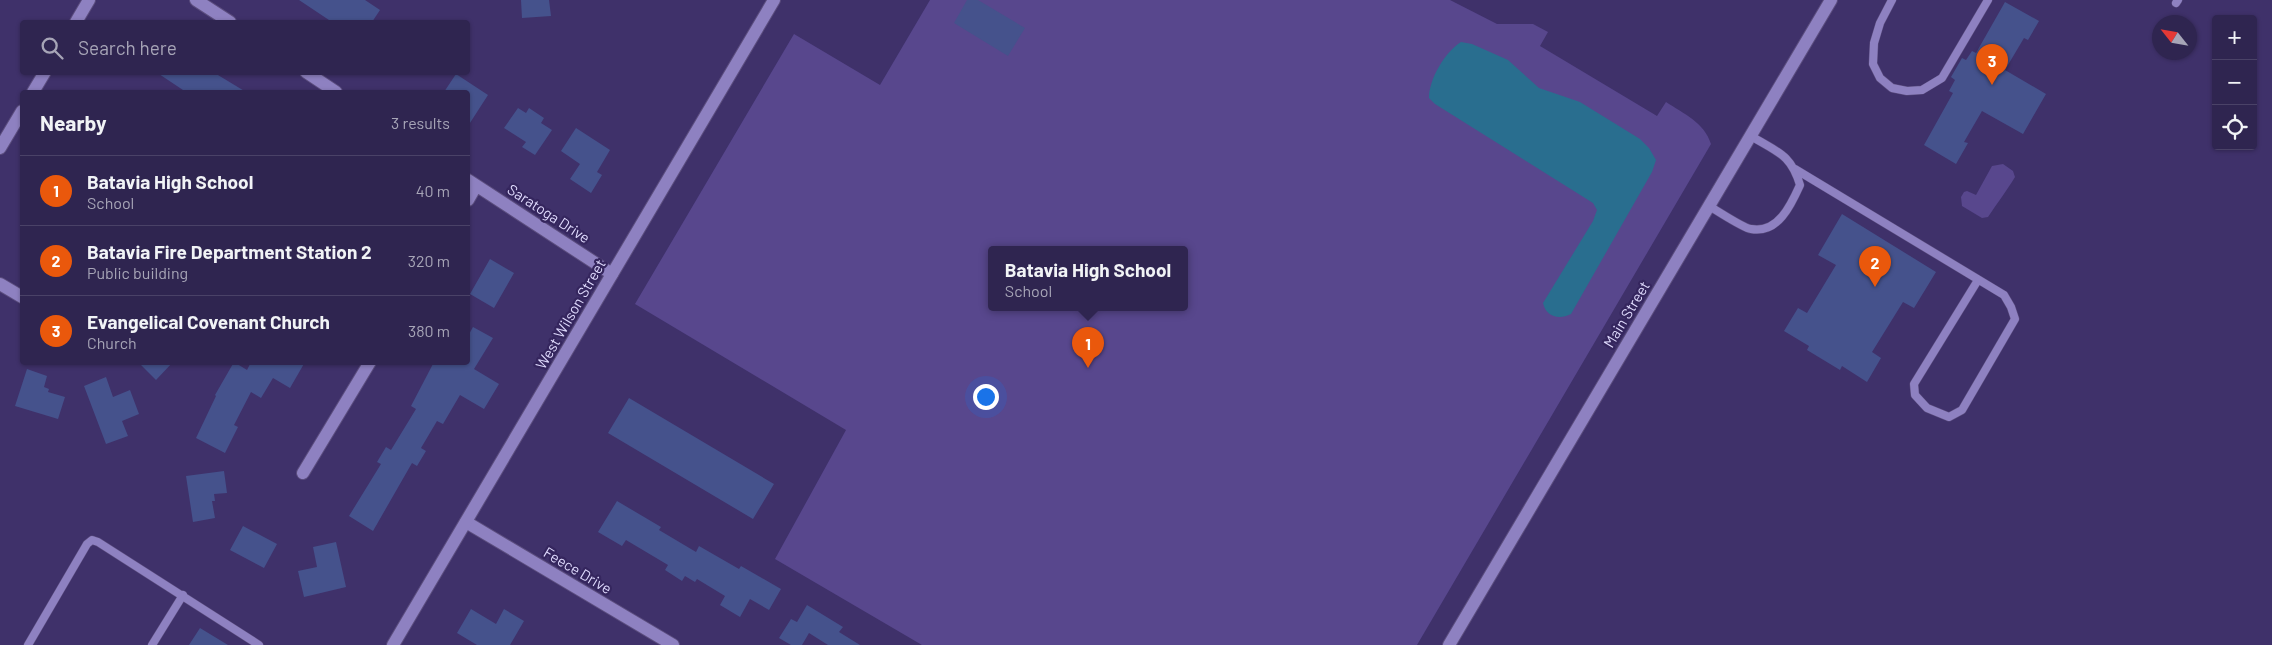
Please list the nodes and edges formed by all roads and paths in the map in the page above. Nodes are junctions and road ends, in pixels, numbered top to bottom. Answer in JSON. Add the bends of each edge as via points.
{"nodes":[{"id":1,"x":89,"y":0,"type":"edge"},
{"id":2,"x":196,"y":0,"type":"edge"},
{"id":3,"x":774,"y":0,"type":"edge"},
{"id":4,"x":1832,"y":0,"type":"edge"},
{"id":5,"x":1892,"y":0,"type":"edge"},
{"id":6,"x":1988,"y":0,"type":"edge"},
{"id":7,"x":77,"y":20,"type":"edge"},
{"id":8,"x":227,"y":20,"type":"edge"},
{"id":9,"x":43,"y":75,"type":"edge"},
{"id":10,"x":310,"y":75,"type":"edge"},
{"id":11,"x":34,"y":90,"type":"edge"},
{"id":12,"x":333,"y":90,"type":"edge"},
{"id":13,"x":20,"y":113,"type":"edge"},
{"id":14,"x":1751,"y":136,"type":"junction"},
{"id":15,"x":0,"y":148,"type":"edge"},
{"id":16,"x":1795,"y":169,"type":"junction"},
{"id":17,"x":472,"y":183,"type":"edge"},
{"id":18,"x":1709,"y":206,"type":"junction"},
{"id":19,"x":612,"y":274,"type":"junction"},
{"id":20,"x":1978,"y":280,"type":"junction"},
{"id":21,"x":0,"y":284,"type":"edge"},
{"id":22,"x":20,"y":296,"type":"edge"},
{"id":23,"x":368,"y":365,"type":"edge"},
{"id":24,"x":303,"y":473,"type":"dead end"},
{"id":25,"x":466,"y":522,"type":"junction"},
{"id":26,"x":183,"y":595,"type":"junction"},
{"id":27,"x":28,"y":645,"type":"edge"},
{"id":28,"x":152,"y":645,"type":"edge"},
{"id":29,"x":260,"y":645,"type":"edge"},
{"id":30,"x":393,"y":645,"type":"edge"},
{"id":31,"x":673,"y":645,"type":"edge"},
{"id":32,"x":1449,"y":645,"type":"edge"}],
"edges":[{"from":1,"to":7,"type":"main road"},
{"from":2,"to":8,"type":"main road"},
{"from":3,"to":19,"type":"main road","name":"West Wilson Street"},
{"from":4,"to":14,"type":"main road","name":"Main Street"},
{"from":5,"to":6,"type":"lane","via":[[1874,43],[1873,64],[1880,78],[1892,88],[1907,91],[1922,90],[1942,78]]},
{"from":9,"to":11,"type":"main road"},
{"from":10,"to":12,"type":"main road"},
{"from":13,"to":15,"type":"main road"},
{"from":14,"to":16,"type":"lane","via":[[1783,155]]},
{"from":14,"to":18,"type":"main road","name":"Main Street"},
{"from":16,"to":18,"type":"lane","via":[[1800,185],[1792,202],[1780,221],[1767,228],[1751,230]]},
{"from":16,"to":20,"type":"lane"},
{"from":17,"to":19,"type":"main road","name":"Saratoga Drive"},
{"from":18,"to":32,"type":"main road","name":"Main Street"},
{"from":19,"to":25,"type":"main road","name":"West Wilson Street"},
{"from":20,"to":20,"type":"lane","via":[[2004,296],[2015,319],[1962,410],[1949,418],[1927,408],[1915,395],[1914,384]]},
{"from":21,"to":22,"type":"main road"},
{"from":23,"to":24,"type":"main road"},
{"from":25,"to":30,"type":"main road","name":"West Wilson Street"},
{"from":25,"to":31,"type":"main road","name":"Feece Drive"},
{"from":26,"to":27,"type":"lane","via":[[92,540]]},
{"from":26,"to":28,"type":"lane"},
{"from":26,"to":29,"type":"lane"}]}
